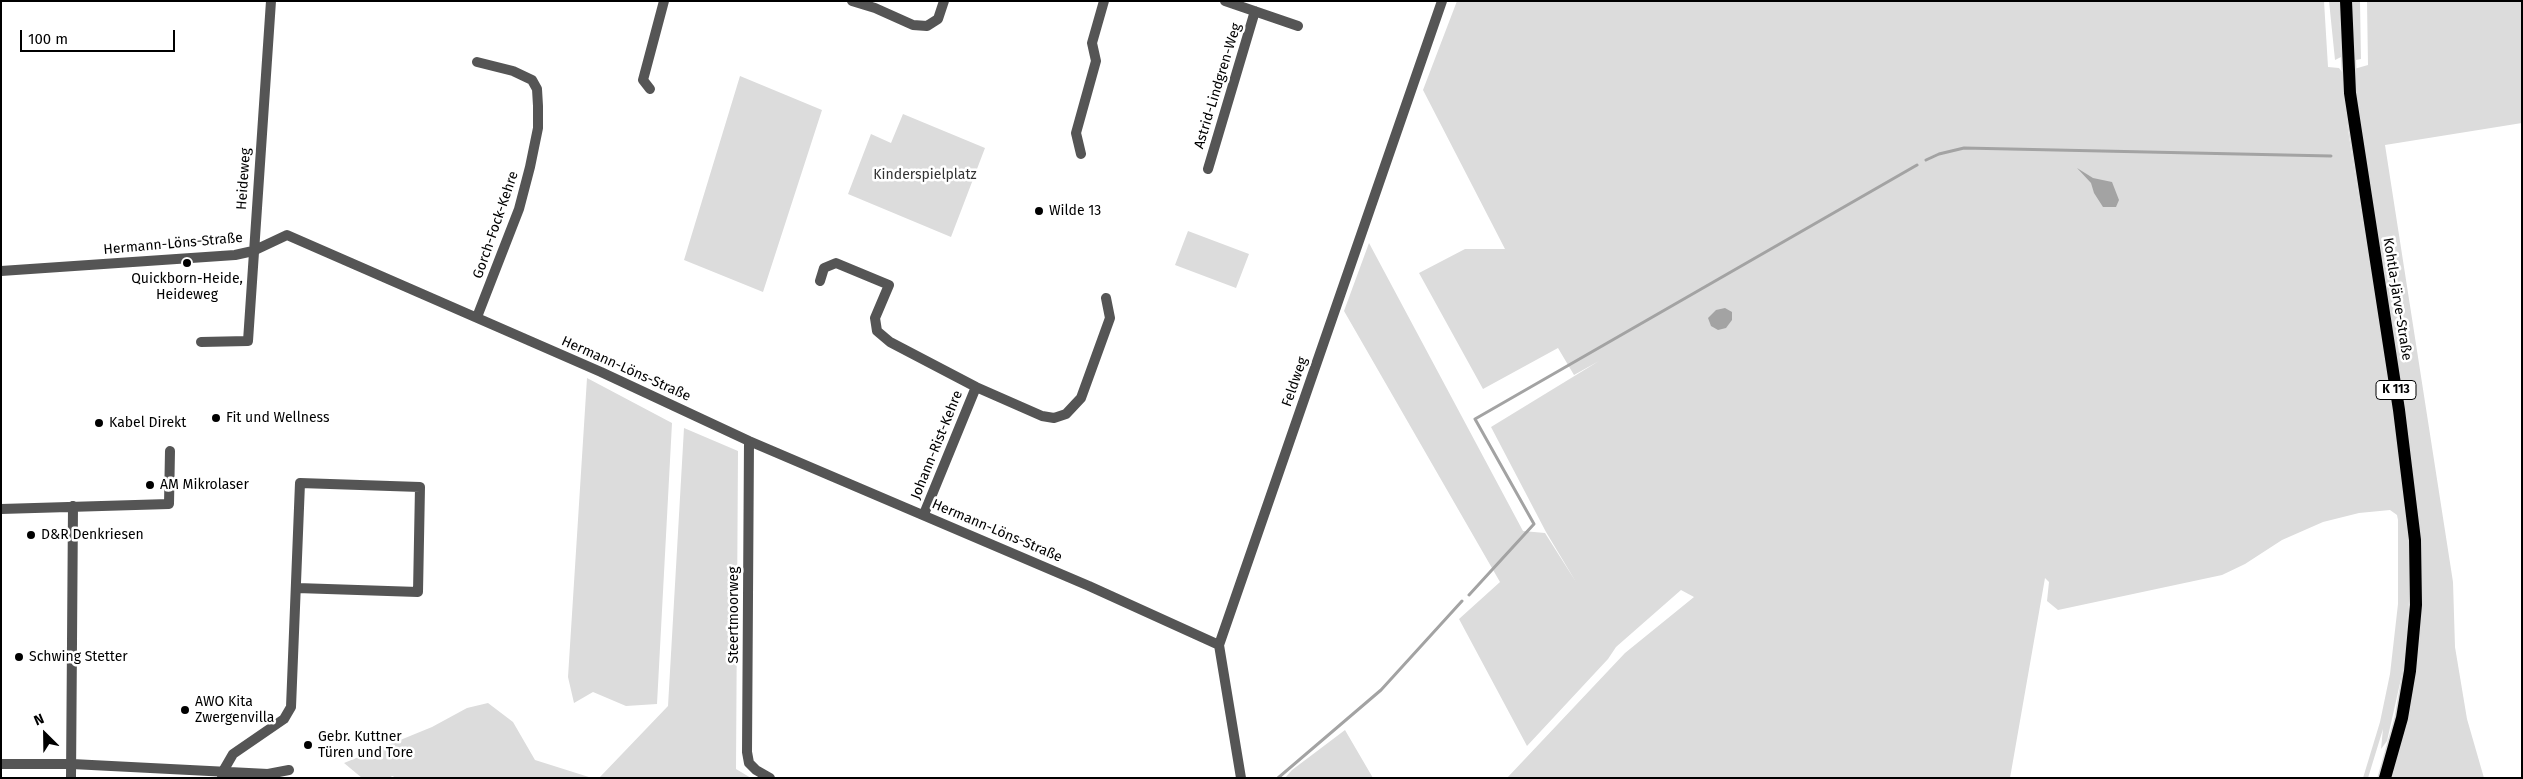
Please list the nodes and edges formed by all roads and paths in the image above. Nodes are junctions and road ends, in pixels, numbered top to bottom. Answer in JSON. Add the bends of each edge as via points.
{"nodes":[{"id":1,"x":271,"y":1,"type":"edge"},
{"id":2,"x":664,"y":1,"type":"edge"},
{"id":3,"x":852,"y":1,"type":"edge"},
{"id":4,"x":944,"y":1,"type":"edge"},
{"id":5,"x":1104,"y":1,"type":"edge"},
{"id":6,"x":1225,"y":1,"type":"edge"},
{"id":7,"x":1442,"y":1,"type":"edge"},
{"id":8,"x":2346,"y":1,"type":"edge"},
{"id":9,"x":1255,"y":11,"type":"junction"},
{"id":10,"x":1298,"y":26,"type":"dead end"},
{"id":11,"x":477,"y":62,"type":"dead end"},
{"id":12,"x":650,"y":89,"type":"dead end"},
{"id":13,"x":1081,"y":154,"type":"dead end"},
{"id":14,"x":1208,"y":169,"type":"dead end"},
{"id":15,"x":253,"y":251,"type":"junction"},
{"id":16,"x":1,"y":271,"type":"edge"},
{"id":17,"x":820,"y":280,"type":"dead end"},
{"id":18,"x":1106,"y":298,"type":"dead end"},
{"id":19,"x":477,"y":317,"type":"junction"},
{"id":20,"x":201,"y":342,"type":"dead end"},
{"id":21,"x":976,"y":387,"type":"junction"},
{"id":22,"x":749,"y":440,"type":"junction"},
{"id":23,"x":170,"y":451,"type":"dead end"},
{"id":24,"x":73,"y":506,"type":"junction"},
{"id":25,"x":1,"y":509,"type":"edge"},
{"id":26,"x":924,"y":514,"type":"junction"},
{"id":27,"x":297,"y":588,"type":"junction"},
{"id":28,"x":1218,"y":645,"type":"junction"},
{"id":29,"x":1,"y":764,"type":"edge"},
{"id":30,"x":72,"y":764,"type":"junction"},
{"id":31,"x":289,"y":770,"type":"dead end"},
{"id":32,"x":222,"y":775,"type":"edge"},
{"id":33,"x":72,"y":778,"type":"edge"},
{"id":34,"x":770,"y":778,"type":"edge"},
{"id":35,"x":1241,"y":778,"type":"edge"},
{"id":36,"x":2385,"y":778,"type":"edge"}],
"edges":[{"from":1,"to":15,"type":"street","name":"Heideweg"},
{"from":2,"to":12,"type":"street","via":[[643,80]]},
{"from":3,"to":4,"type":"street","via":[[913,25],[927,26],[938,19]]},
{"from":5,"to":13,"type":"street","via":[[1092,43],[1096,60],[1076,133]]},
{"from":6,"to":9,"type":"street","name":"Astrid-Lindgren-Weg"},
{"from":7,"to":28,"type":"street","name":"Feldweg"},
{"from":8,"to":36,"type":"main road","name":"Kohtla-Järve-Straße","number":"K 113","via":[[2347,63],[2353,113],[2399,410],[2415,540],[2416,606],[2409,678]]},
{"from":9,"to":10,"type":"street","name":"Astrid-Lindgren-Weg"},
{"from":9,"to":14,"type":"street","name":"Astrid-Lindgren-Weg"},
{"from":11,"to":19,"type":"street","name":"Gorch-Fock-Kehre","via":[[513,71],[532,80],[537,89],[538,106],[538,128],[519,209]]},
{"from":15,"to":16,"type":"street","name":"Hermann-Löns-Straße","via":[[236,255]]},
{"from":15,"to":19,"type":"street","name":"Hermann-Löns-Straße","via":[[287,235]]},
{"from":15,"to":20,"type":"street","name":"Heideweg","via":[[248,341]]},
{"from":17,"to":21,"type":"street","name":"Johann-Rist-Kehre","via":[[824,268],[836,262],[889,285],[875,318],[877,331],[904,351]]},
{"from":18,"to":21,"type":"street","name":"Johann-Rist-Kehre","via":[[1110,318],[1081,398],[1066,414],[1054,418],[1042,416]]},
{"from":19,"to":22,"type":"street","name":"Hermann-Löns-Straße"},
{"from":21,"to":26,"type":"street","name":"Johann-Rist-Kehre"},
{"from":22,"to":26,"type":"street","name":"Hermann-Löns-Straße"},
{"from":22,"to":34,"type":"street","name":"Steertmoorweg","via":[[747,752],[749,763]]},
{"from":23,"to":24,"type":"street","via":[[170,504]]},
{"from":24,"to":25,"type":"street"},
{"from":24,"to":30,"type":"street"},
{"from":26,"to":28,"type":"street","name":"Hermann-Löns-Straße"},
{"from":27,"to":27,"type":"street","via":[[300,483],[420,487],[418,592]]},
{"from":27,"to":32,"type":"street","via":[[290,707],[284,719],[233,754]]},
{"from":28,"to":35,"type":"street","name":"Feldweg"},
{"from":29,"to":30,"type":"street"},
{"from":30,"to":32,"type":"street"},
{"from":30,"to":33,"type":"street"},
{"from":31,"to":32,"type":"street"}]}
